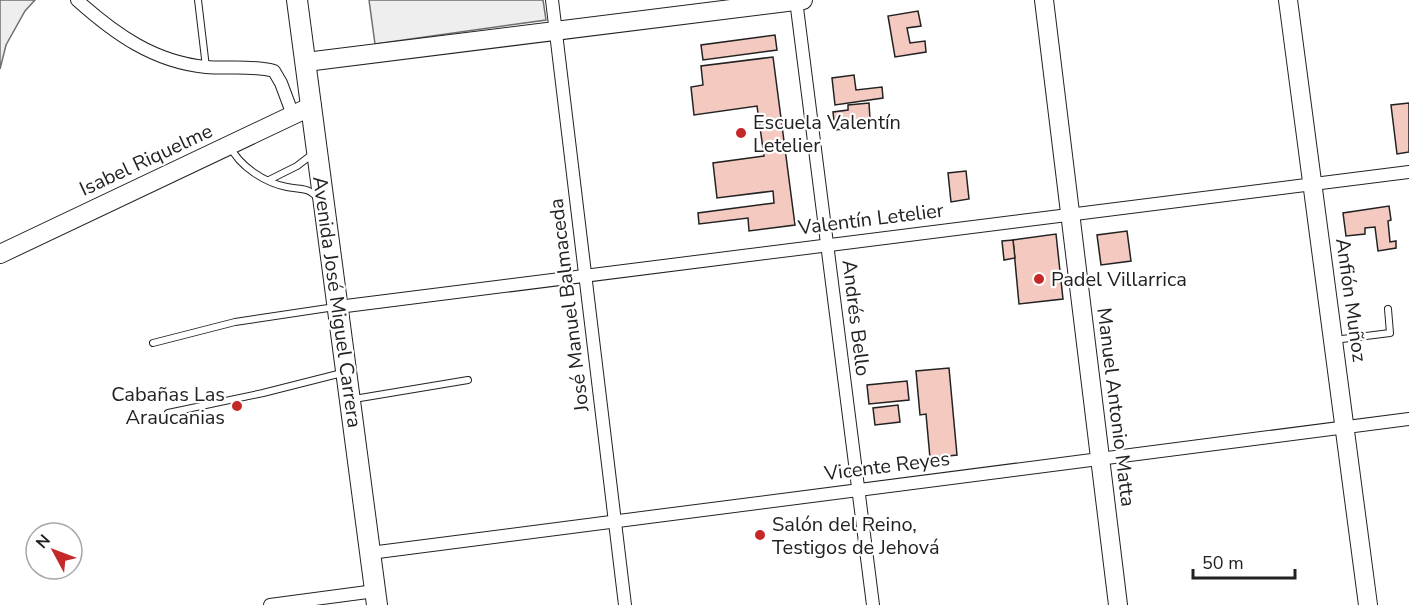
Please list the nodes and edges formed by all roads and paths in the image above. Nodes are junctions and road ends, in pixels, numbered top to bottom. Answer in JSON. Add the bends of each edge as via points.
{"nodes":[{"id":1,"x":77,"y":0,"type":"edge"},
{"id":2,"x":198,"y":0,"type":"edge"},
{"id":3,"x":297,"y":0,"type":"edge"},
{"id":4,"x":552,"y":0,"type":"edge"},
{"id":5,"x":798,"y":0,"type":"edge"},
{"id":6,"x":1044,"y":0,"type":"edge"},
{"id":7,"x":1288,"y":0,"type":"edge"},
{"id":8,"x":556,"y":32,"type":"junction"},
{"id":9,"x":306,"y":62,"type":"junction"},
{"id":10,"x":206,"y":67,"type":"junction"},
{"id":11,"x":312,"y":106,"type":"junction"},
{"id":12,"x":293,"y":115,"type":"junction"},
{"id":13,"x":229,"y":145,"type":"junction"},
{"id":14,"x":317,"y":151,"type":"junction"},
{"id":15,"x":1409,"y":172,"type":"edge"},
{"id":16,"x":269,"y":180,"type":"junction"},
{"id":17,"x":1312,"y":185,"type":"junction"},
{"id":18,"x":324,"y":205,"type":"junction"},
{"id":19,"x":1070,"y":214,"type":"junction"},
{"id":20,"x":827,"y":244,"type":"junction"},
{"id":21,"x":0,"y":254,"type":"edge"},
{"id":22,"x":585,"y":276,"type":"junction"},
{"id":23,"x":338,"y":307,"type":"junction"},
{"id":24,"x":1388,"y":309,"type":"dead end"},
{"id":25,"x":1333,"y":340,"type":"junction"},
{"id":26,"x":153,"y":343,"type":"dead end"},
{"id":27,"x":346,"y":372,"type":"junction"},
{"id":28,"x":468,"y":380,"type":"dead end"},
{"id":29,"x":350,"y":399,"type":"junction"},
{"id":30,"x":168,"y":413,"type":"dead end"},
{"id":31,"x":1409,"y":419,"type":"edge"},
{"id":32,"x":1345,"y":427,"type":"junction"},
{"id":33,"x":1100,"y":459,"type":"junction"},
{"id":34,"x":858,"y":490,"type":"junction"},
{"id":35,"x":615,"y":521,"type":"junction"},
{"id":36,"x":370,"y":553,"type":"junction"},
{"id":37,"x":376,"y":598,"type":"edge"},
{"id":38,"x":270,"y":605,"type":"edge"},
{"id":39,"x":625,"y":605,"type":"edge"},
{"id":40,"x":873,"y":605,"type":"edge"},
{"id":41,"x":1118,"y":605,"type":"edge"},
{"id":42,"x":1368,"y":605,"type":"edge"}],
"edges":[{"from":1,"to":10,"type":"street","via":[[133,44],[168,59]]},
{"from":2,"to":10,"type":"lane"},
{"from":3,"to":9,"type":"main road","name":"Avenida José Miguel Carrera"},
{"from":4,"to":8,"type":"street","name":"José Manuel Balmaceda"},
{"from":5,"to":8,"type":"street"},
{"from":5,"to":20,"type":"street","name":"Andrés Bello"},
{"from":6,"to":19,"type":"street","name":"Manuel Antonio Matta"},
{"from":7,"to":17,"type":"street","name":"Anfión Muñoz"},
{"from":8,"to":9,"type":"street"},
{"from":8,"to":22,"type":"street","name":"José Manuel Balmaceda"},
{"from":9,"to":11,"type":"main road","name":"Avenida José Miguel Carrera"},
{"from":10,"to":12,"type":"street","via":[[258,67],[274,71]]},
{"from":11,"to":12,"type":"street","name":"Isabel Riquelme"},
{"from":11,"to":14,"type":"main road","name":"Avenida José Miguel Carrera"},
{"from":12,"to":13,"type":"street","name":"Isabel Riquelme"},
{"from":13,"to":16,"type":"lane","via":[[244,164]]},
{"from":13,"to":21,"type":"street","name":"Isabel Riquelme"},
{"from":14,"to":16,"type":"lane"},
{"from":14,"to":18,"type":"main road","name":"Avenida José Miguel Carrera"},
{"from":15,"to":17,"type":"street","name":"Valentín Letelier"},
{"from":16,"to":18,"type":"lane","via":[[310,191]]},
{"from":17,"to":19,"type":"street","name":"Valentín Letelier"},
{"from":17,"to":25,"type":"street","name":"Anfión Muñoz"},
{"from":18,"to":23,"type":"main road","name":"Avenida José Miguel Carrera"},
{"from":19,"to":20,"type":"street","name":"Valentín Letelier"},
{"from":19,"to":33,"type":"street","name":"Manuel Antonio Matta"},
{"from":20,"to":22,"type":"street","name":"Valentín Letelier"},
{"from":20,"to":34,"type":"street","name":"Andrés Bello"},
{"from":22,"to":23,"type":"street","name":"Valentín Letelier"},
{"from":22,"to":35,"type":"street","name":"José Manuel Balmaceda"},
{"from":23,"to":26,"type":"lane","via":[[235,322]]},
{"from":23,"to":27,"type":"main road","name":"Avenida José Miguel Carrera"},
{"from":24,"to":25,"type":"lane","via":[[1390,333]]},
{"from":25,"to":32,"type":"street","name":"Anfión Muñoz"},
{"from":27,"to":29,"type":"main road","name":"Avenida José Miguel Carrera"},
{"from":27,"to":30,"type":"lane"},
{"from":28,"to":29,"type":"lane"},
{"from":29,"to":36,"type":"main road","name":"Avenida José Miguel Carrera"},
{"from":31,"to":32,"type":"street","name":"Vicente Reyes"},
{"from":32,"to":33,"type":"street","name":"Vicente Reyes"},
{"from":32,"to":42,"type":"street","name":"Anfión Muñoz"},
{"from":33,"to":34,"type":"street","name":"Vicente Reyes"},
{"from":33,"to":41,"type":"street","name":"Manuel Antonio Matta"},
{"from":34,"to":35,"type":"street","name":"Vicente Reyes"},
{"from":34,"to":40,"type":"street","name":"Andrés Bello"},
{"from":35,"to":36,"type":"street","name":"Vicente Reyes"},
{"from":35,"to":39,"type":"street","name":"José Manuel Balmaceda"},
{"from":36,"to":37,"type":"main road","name":"Avenida José Miguel Carrera"},
{"from":37,"to":38,"type":"street"}]}
